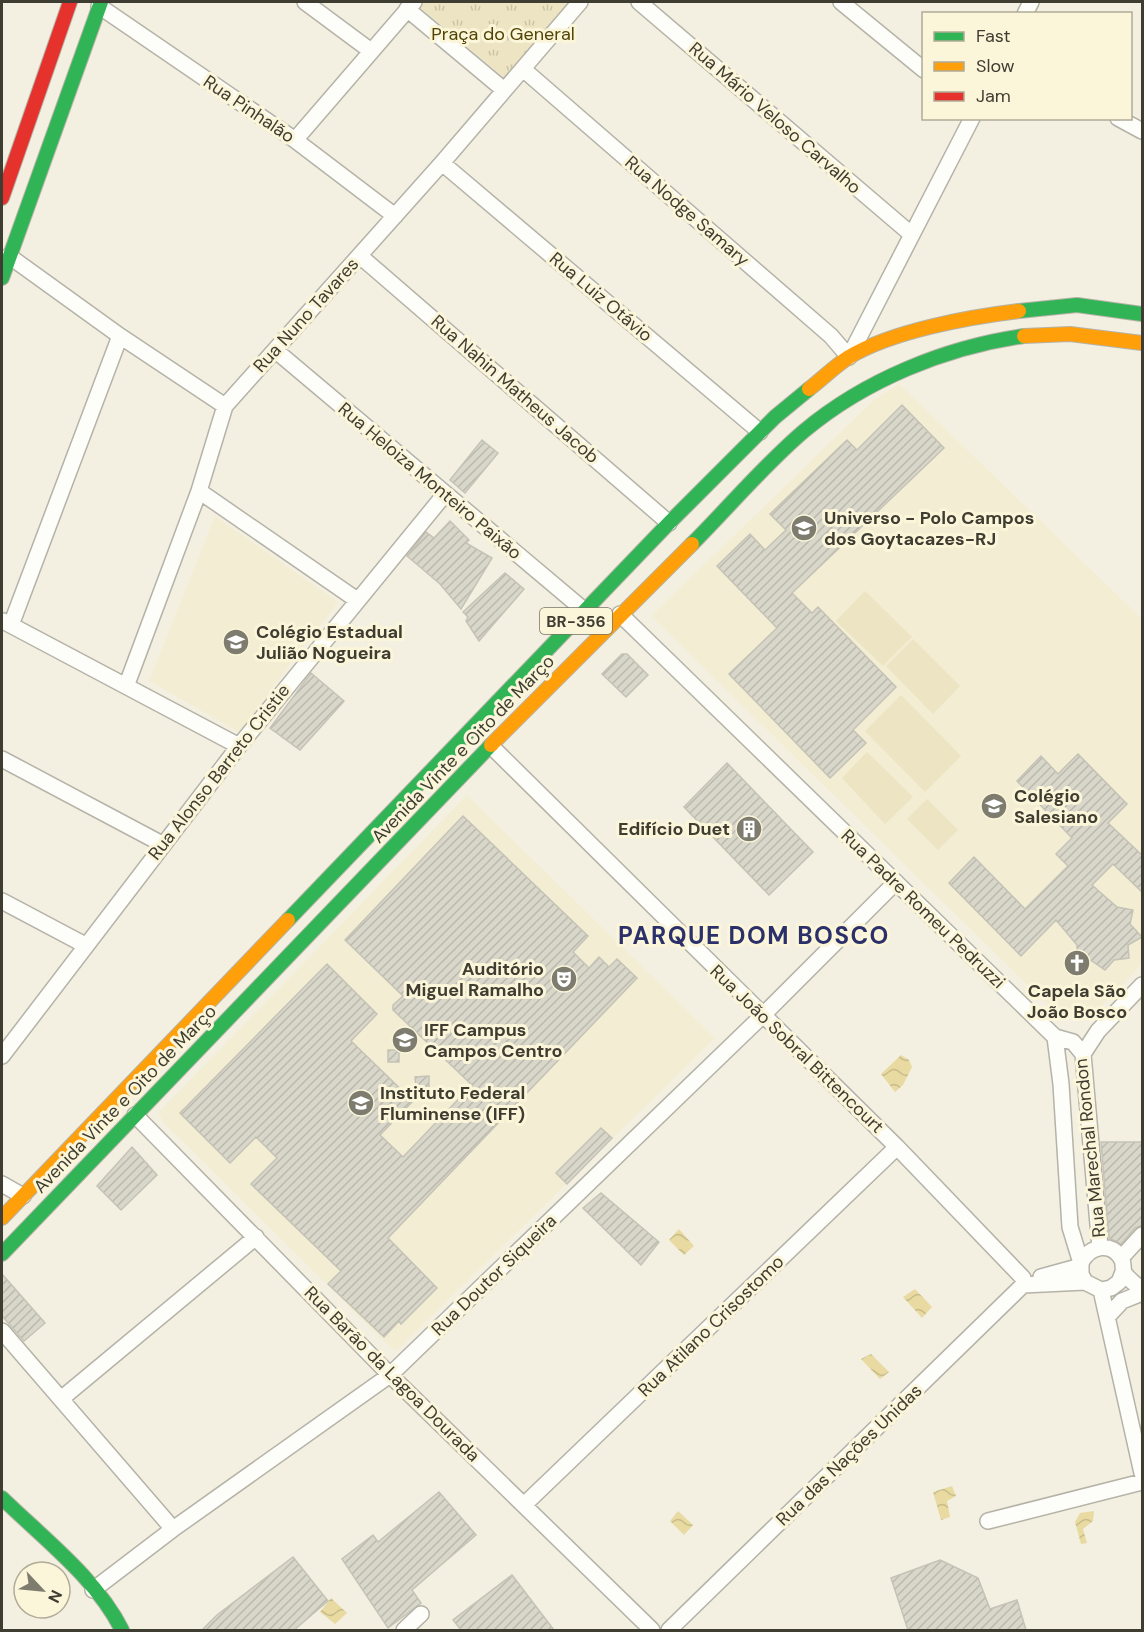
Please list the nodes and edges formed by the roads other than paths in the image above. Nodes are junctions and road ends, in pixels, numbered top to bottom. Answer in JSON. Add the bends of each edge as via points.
{"nodes":[{"id":1,"x":70,"y":2,"type":"edge"},
{"id":2,"x":305,"y":2,"type":"edge"},
{"id":3,"x":580,"y":2,"type":"edge"},
{"id":4,"x":639,"y":2,"type":"edge"},
{"id":5,"x":841,"y":2,"type":"edge"},
{"id":6,"x":100,"y":3,"type":"edge"},
{"id":7,"x":411,"y":5,"type":"edge"},
{"id":8,"x":371,"y":51,"type":"junction"},
{"id":9,"x":922,"y":68,"type":"edge"},
{"id":10,"x":523,"y":69,"type":"junction"},
{"id":11,"x":504,"y":90,"type":"junction"},
{"id":12,"x":971,"y":120,"type":"edge"},
{"id":13,"x":1122,"y":120,"type":"edge"},
{"id":14,"x":1143,"y":131,"type":"edge"},
{"id":15,"x":295,"y":140,"type":"junction"},
{"id":16,"x":442,"y":163,"type":"junction"},
{"id":17,"x":2,"y":198,"type":"edge"},
{"id":18,"x":395,"y":216,"type":"junction"},
{"id":19,"x":911,"y":234,"type":"junction"},
{"id":20,"x":9,"y":256,"type":"junction"},
{"id":21,"x":360,"y":256,"type":"junction"},
{"id":22,"x":2,"y":278,"type":"edge"},
{"id":23,"x":1143,"y":314,"type":"edge"},
{"id":24,"x":120,"y":336,"type":"junction"},
{"id":25,"x":1143,"y":343,"type":"edge"},
{"id":26,"x":275,"y":350,"type":"junction"},
{"id":27,"x":849,"y":357,"type":"junction"},
{"id":28,"x":225,"y":406,"type":"junction"},
{"id":29,"x":760,"y":432,"type":"junction"},
{"id":30,"x":199,"y":491,"type":"junction"},
{"id":31,"x":445,"y":494,"type":"junction"},
{"id":32,"x":691,"y":501,"type":"junction"},
{"id":33,"x":669,"y":523,"type":"junction"},
{"id":34,"x":357,"y":600,"type":"junction"},
{"id":35,"x":585,"y":611,"type":"junction"},
{"id":36,"x":620,"y":614,"type":"junction"},
{"id":37,"x":6,"y":623,"type":"edge"},
{"id":38,"x":127,"y":684,"type":"junction"},
{"id":39,"x":508,"y":728,"type":"junction"},
{"id":40,"x":239,"y":746,"type":"junction"},
{"id":41,"x":491,"y":746,"type":"junction"},
{"id":42,"x":2,"y":759,"type":"edge"},
{"id":43,"x":162,"y":844,"type":"junction"},
{"id":44,"x":896,"y":882,"type":"junction"},
{"id":45,"x":2,"y":901,"type":"edge"},
{"id":46,"x":85,"y":945,"type":"junction"},
{"id":47,"x":1143,"y":985,"type":"edge"},
{"id":48,"x":204,"y":1008,"type":"junction"},
{"id":49,"x":762,"y":1016,"type":"junction"},
{"id":50,"x":1054,"y":1037,"type":"junction"},
{"id":51,"x":1078,"y":1048,"type":"junction"},
{"id":52,"x":3,"y":1050,"type":"edge"},
{"id":53,"x":135,"y":1115,"type":"junction"},
{"id":54,"x":897,"y":1147,"type":"junction"},
{"id":55,"x":2,"y":1184,"type":"edge"},
{"id":56,"x":23,"y":1196,"type":"junction"},
{"id":57,"x":2,"y":1218,"type":"edge"},
{"id":58,"x":1143,"y":1235,"type":"edge"},
{"id":59,"x":256,"y":1237,"type":"junction"},
{"id":60,"x":1101,"y":1247,"type":"junction"},
{"id":61,"x":2,"y":1254,"type":"edge"},
{"id":62,"x":1122,"y":1265,"type":"junction"},
{"id":63,"x":1082,"y":1272,"type":"junction"},
{"id":64,"x":1023,"y":1281,"type":"junction"},
{"id":65,"x":1101,"y":1290,"type":"junction"},
{"id":66,"x":1143,"y":1292,"type":"edge"},
{"id":67,"x":1107,"y":1317,"type":"junction"},
{"id":68,"x":2,"y":1331,"type":"edge"},
{"id":69,"x":390,"y":1375,"type":"junction"},
{"id":70,"x":61,"y":1399,"type":"junction"},
{"id":71,"x":1143,"y":1473,"type":"edge"},
{"id":72,"x":1143,"y":1482,"type":"edge"},
{"id":73,"x":2,"y":1498,"type":"edge"},
{"id":74,"x":525,"y":1504,"type":"junction"},
{"id":75,"x":988,"y":1521,"type":"dead end"},
{"id":76,"x":172,"y":1528,"type":"junction"},
{"id":77,"x":93,"y":1590,"type":"junction"},
{"id":78,"x":421,"y":1614,"type":"dead end"},
{"id":79,"x":122,"y":1630,"type":"edge"},
{"id":80,"x":404,"y":1630,"type":"edge"},
{"id":81,"x":652,"y":1630,"type":"edge"},
{"id":82,"x":669,"y":1630,"type":"edge"}],
"edges":[{"from":1,"to":17,"type":"main road"},
{"from":2,"to":8,"type":"street"},
{"from":3,"to":10,"type":"street","name":"Rua Nuno Tavares"},
{"from":4,"to":19,"type":"street","name":"Rua Mário Veloso Carvalho"},
{"from":5,"to":9,"type":"street"},
{"from":6,"to":15,"type":"street","name":"Rua Pinhalão"},
{"from":6,"to":20,"type":"main road"},
{"from":7,"to":8,"type":"street"},
{"from":7,"to":11,"type":"street"},
{"from":8,"to":15,"type":"street"},
{"from":10,"to":11,"type":"street","name":"Rua Nuno Tavares"},
{"from":10,"to":27,"type":"street","name":"Rua Nodge Samary","via":[[831,336]]},
{"from":11,"to":16,"type":"street","name":"Rua Nuno Tavares"},
{"from":12,"to":19,"type":"street"},
{"from":13,"to":14,"type":"street"},
{"from":15,"to":18,"type":"street","name":"Rua Pinhalão"},
{"from":16,"to":18,"type":"street","name":"Rua Nuno Tavares"},
{"from":16,"to":29,"type":"street","name":"Rua Luiz Otávio"},
{"from":18,"to":21,"type":"street","name":"Rua Nuno Tavares"},
{"from":19,"to":27,"type":"street"},
{"from":20,"to":22,"type":"main road"},
{"from":20,"to":24,"type":"street"},
{"from":21,"to":26,"type":"street","name":"Rua Nuno Tavares"},
{"from":21,"to":33,"type":"street","name":"Rua Nahin Matheus Jacob"},
{"from":23,"to":27,"type":"main road","name":"Avenida Vinte e Oito de Março","number":"BR-356","via":[[1077,305],[996,314],[902,334]]},
{"from":24,"to":28,"type":"street"},
{"from":24,"to":37,"type":"street"},
{"from":25,"to":36,"type":"main road","name":"Avenida Vinte e Oito de Março","via":[[1068,334],[994,342],[948,354],[874,383],[804,430]]},
{"from":26,"to":28,"type":"street","name":"Rua Nuno Tavares"},
{"from":26,"to":31,"type":"street","name":"Rua Heloiza Monteiro Paixão"},
{"from":27,"to":29,"type":"main road","name":"Avenida Vinte e Oito de Março","number":"BR-356"},
{"from":28,"to":30,"type":"street","name":"Rua Nuno Tavares"},
{"from":29,"to":32,"type":"main road","name":"Avenida Vinte e Oito de Março","number":"BR-356"},
{"from":30,"to":34,"type":"street"},
{"from":30,"to":38,"type":"street","name":"Rua Nuno Tavares"},
{"from":31,"to":34,"type":"street","name":"Rua Alonso Barreto Cristie"},
{"from":31,"to":35,"type":"street","name":"Rua Heloiza Monteiro Paixão"},
{"from":32,"to":33,"type":"main road","name":"Avenida Vinte e Oito de Março","number":"BR-356"},
{"from":32,"to":36,"type":"main road","via":[[685,519],[614,596],[614,608]]},
{"from":33,"to":35,"type":"main road","name":"Avenida Vinte e Oito de Março","number":"BR-356"},
{"from":34,"to":40,"type":"street","name":"Rua Alonso Barreto Cristie"},
{"from":35,"to":39,"type":"main road","via":[[596,622],[593,632],[510,717]]},
{"from":35,"to":48,"type":"main road","name":"Avenida Vinte e Oito de Março","number":"BR-356"},
{"from":36,"to":39,"type":"main road","name":"Avenida Vinte e Oito de Março"},
{"from":36,"to":44,"type":"street","name":"Rua Padre Romeu Pedruzzi"},
{"from":37,"to":38,"type":"street"},
{"from":38,"to":40,"type":"street"},
{"from":39,"to":41,"type":"main road","name":"Avenida Vinte e Oito de Março"},
{"from":40,"to":43,"type":"street","name":"Rua Alonso Barreto Cristie"},
{"from":41,"to":49,"type":"street","name":"Rua João Sobral Bittencourt"},
{"from":41,"to":53,"type":"main road","name":"Avenida Vinte e Oito de Março"},
{"from":42,"to":43,"type":"street"},
{"from":43,"to":46,"type":"street","name":"Rua Alonso Barreto Cristie"},
{"from":44,"to":49,"type":"street","name":"Rua Doutor Siqueira"},
{"from":44,"to":50,"type":"street","name":"Rua Padre Romeu Pedruzzi"},
{"from":45,"to":46,"type":"street"},
{"from":46,"to":52,"type":"street","name":"Rua Alonso Barreto Cristie"},
{"from":47,"to":51,"type":"street"},
{"from":48,"to":53,"type":"main road","via":[[186,1037],[135,1094],[130,1105]]},
{"from":48,"to":56,"type":"main road","name":"Avenida Vinte e Oito de Março","number":"BR-356"},
{"from":49,"to":54,"type":"street","name":"Rua João Sobral Bittencourt"},
{"from":49,"to":69,"type":"street","name":"Rua Doutor Siqueira"},
{"from":50,"to":51,"type":"street","name":"Rua Marechal Rondon"},
{"from":50,"to":63,"type":"street","via":[[1061,1084],[1070,1227]]},
{"from":51,"to":60,"type":"street","name":"Rua Marechal Rondon"},
{"from":53,"to":59,"type":"street","name":"Rua Barão da Lagoa Dourada"},
{"from":53,"to":61,"type":"main road","name":"Avenida Vinte e Oito de Março"},
{"from":54,"to":64,"type":"street","name":"Rua João Sobral Bittencourt"},
{"from":54,"to":74,"type":"street","name":"Rua Atilano Crisostomo"},
{"from":55,"to":56,"type":"street"},
{"from":56,"to":57,"type":"main road","name":"Avenida Vinte e Oito de Março"},
{"from":58,"to":62,"type":"street"},
{"from":59,"to":69,"type":"street","name":"Rua Barão da Lagoa Dourada"},
{"from":59,"to":70,"type":"street"},
{"from":60,"to":62,"type":"street","name":"Rua Marechal Rondon","via":[[1112,1249]]},
{"from":60,"to":63,"type":"street","via":[[1085,1255]]},
{"from":62,"to":65,"type":"street","via":[[1119,1282]]},
{"from":62,"to":66,"type":"street","name":"Rua Marechal Rondon"},
{"from":63,"to":64,"type":"street"},
{"from":63,"to":65,"type":"street"},
{"from":64,"to":82,"type":"street","name":"Rua das Nações Unidas"},
{"from":65,"to":67,"type":"street"},
{"from":66,"to":67,"type":"street","name":"Rua Marechal Rondon","via":[[1122,1301]]},
{"from":67,"to":71,"type":"street"},
{"from":68,"to":70,"type":"street"},
{"from":69,"to":74,"type":"street","name":"Rua Barão da Lagoa Dourada"},
{"from":69,"to":76,"type":"street","name":"Rua Doutor Siqueira"},
{"from":70,"to":76,"type":"street"},
{"from":72,"to":75,"type":"street"},
{"from":73,"to":77,"type":"main road"},
{"from":74,"to":81,"type":"street","name":"Rua Barão da Lagoa Dourada"},
{"from":76,"to":77,"type":"street","name":"Rua Doutor Siqueira"},
{"from":77,"to":79,"type":"main road"},
{"from":78,"to":80,"type":"street"}]}
